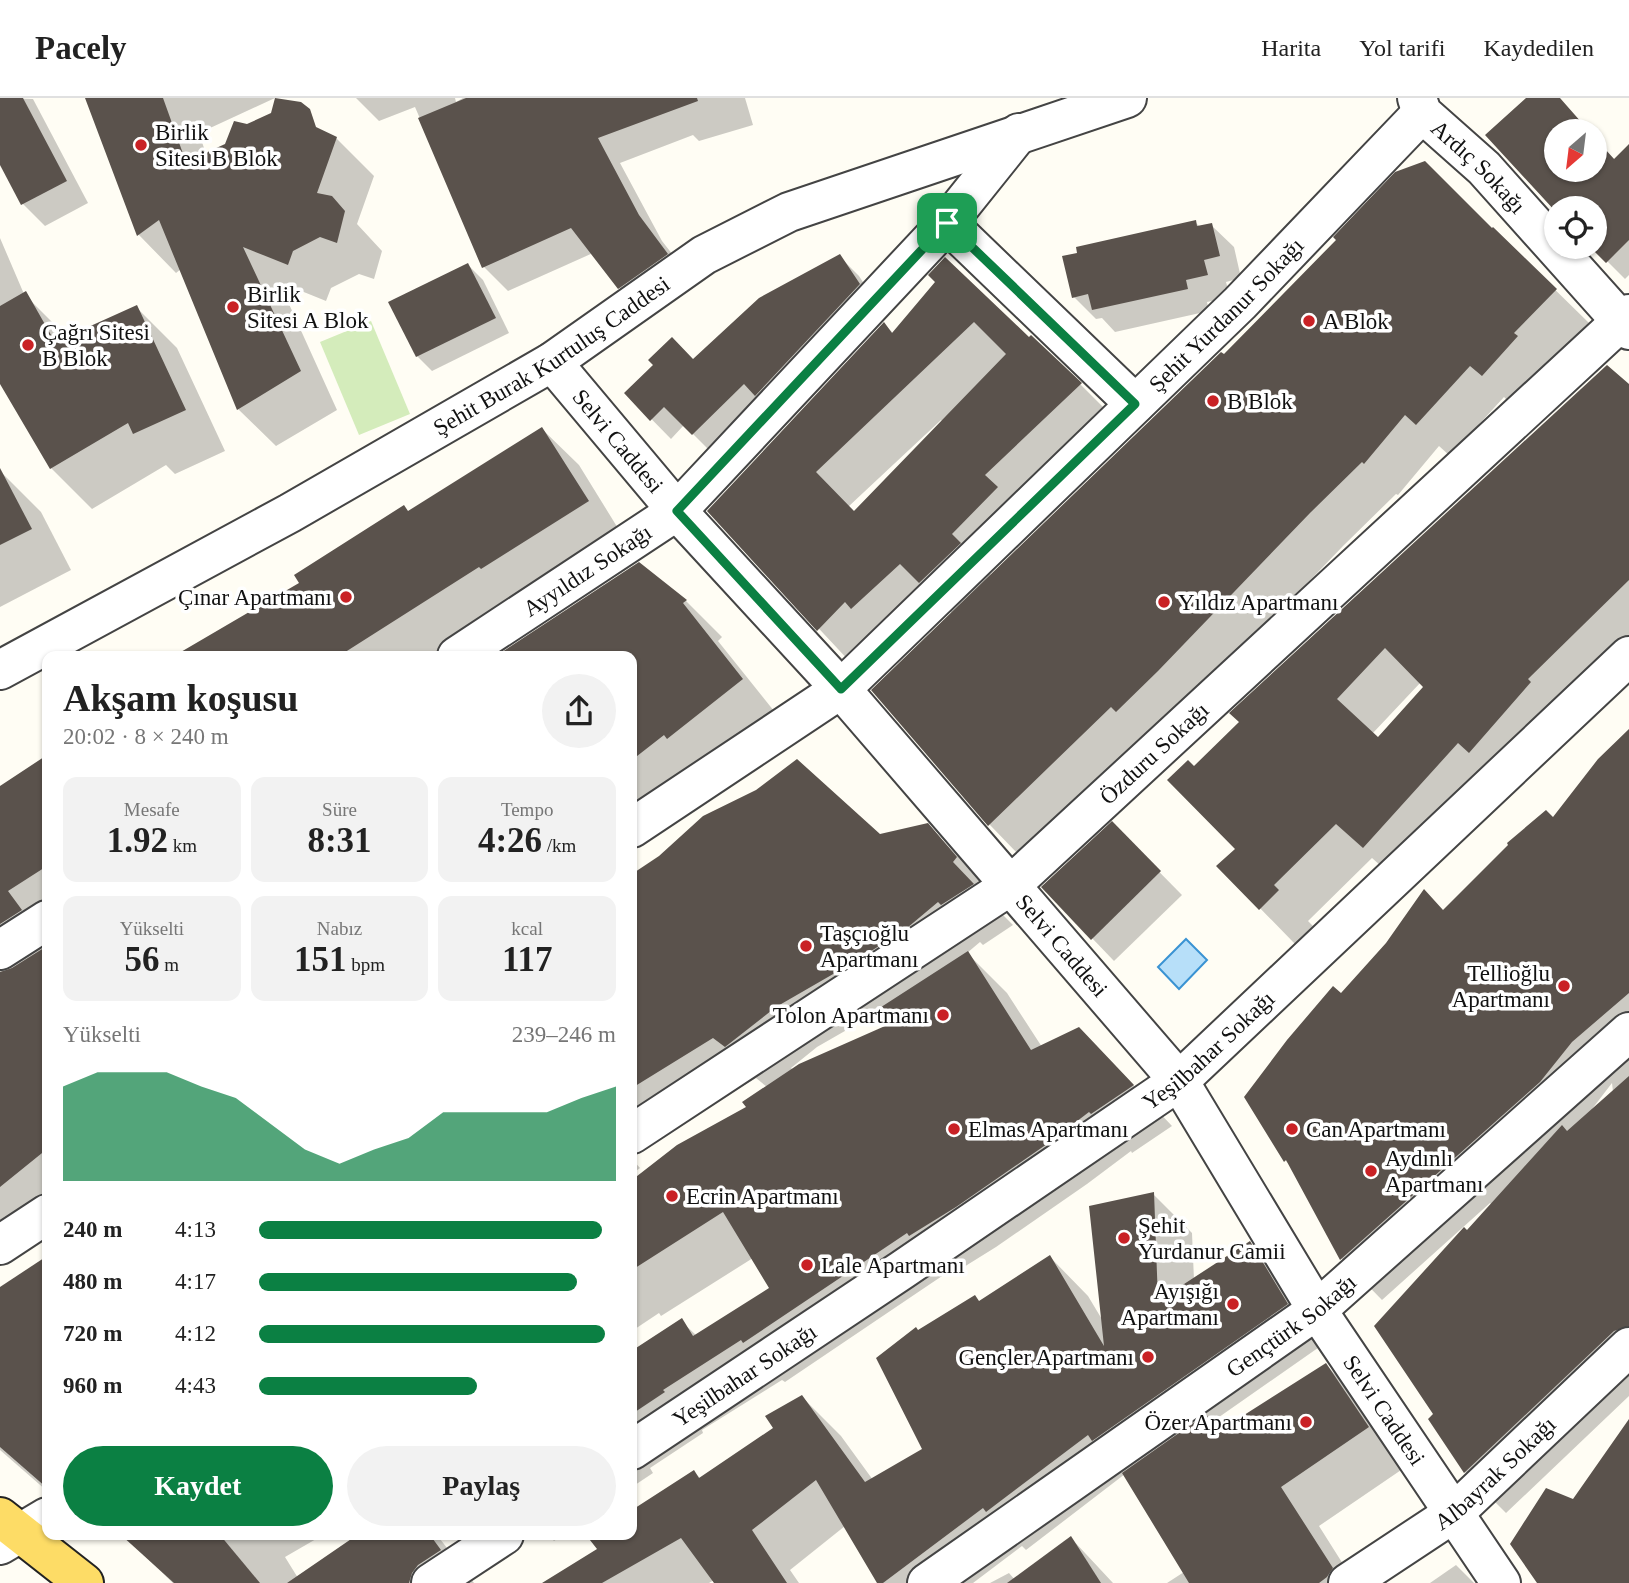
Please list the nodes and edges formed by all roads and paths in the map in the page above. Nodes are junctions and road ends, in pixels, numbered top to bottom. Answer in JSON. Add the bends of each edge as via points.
{"nodes":[{"id":1,"x":1127,"y":98,"type":"edge"},
{"id":2,"x":1420,"y":105,"type":"edge"},
{"id":3,"x":1019,"y":133,"type":"junction"},
{"id":4,"x":947,"y":223,"type":"junction"},
{"id":5,"x":1627,"y":322,"type":"edge"},
{"id":6,"x":552,"y":362,"type":"junction"},
{"id":7,"x":1135,"y":404,"type":"junction"},
{"id":8,"x":677,"y":511,"type":"junction"},
{"id":9,"x":465,"y":651,"type":"edge"},
{"id":10,"x":1629,"y":656,"type":"edge"},
{"id":11,"x":0,"y":670,"type":"edge"},
{"id":12,"x":841,"y":689,"type":"junction"},
{"id":13,"x":637,"y":825,"type":"edge"},
{"id":14,"x":1010,"y":886,"type":"junction"},
{"id":15,"x":42,"y":923,"type":"edge"},
{"id":16,"x":0,"y":950,"type":"edge"},
{"id":17,"x":1629,"y":1032,"type":"edge"},
{"id":18,"x":1179,"y":1081,"type":"junction"},
{"id":19,"x":637,"y":1131,"type":"edge"},
{"id":20,"x":42,"y":1217,"type":"edge"},
{"id":21,"x":0,"y":1245,"type":"edge"},
{"id":22,"x":1317,"y":1310,"type":"junction"},
{"id":23,"x":1629,"y":1347,"type":"edge"},
{"id":24,"x":637,"y":1447,"type":"edge"},
{"id":25,"x":1454,"y":1513,"type":"junction"},
{"id":26,"x":17,"y":1529,"type":"edge"},
{"id":27,"x":496,"y":1540,"type":"edge"},
{"id":28,"x":84,"y":1583,"type":"edge"},
{"id":29,"x":431,"y":1583,"type":"edge"},
{"id":30,"x":927,"y":1583,"type":"edge"},
{"id":31,"x":1348,"y":1583,"type":"edge"},
{"id":32,"x":1501,"y":1583,"type":"edge"}],
"edges":[{"from":1,"to":3,"type":"street","name":"Şehit Burak Kurtuluş Caddesi"},
{"from":2,"to":5,"type":"street","name":"Ardıç Sokağı"},
{"from":2,"to":7,"type":"street","name":"Şehit Yurdanur Sokağı","via":[[1240,303]]},
{"from":3,"to":4,"type":"street","name":"Ayyıldız Sokağı"},
{"from":3,"to":6,"type":"street","name":"Şehit Burak Kurtuluş Caddesi","via":[[789,212],[704,255]]},
{"from":4,"to":7,"type":"street"},
{"from":4,"to":8,"type":"street","name":"Ayyıldız Sokağı"},
{"from":5,"to":14,"type":"street","name":"Özduru Sokağı"},
{"from":6,"to":8,"type":"street","name":"Selvi Caddesi"},
{"from":6,"to":11,"type":"street","name":"Şehit Burak Kurtuluş Caddesi","via":[[290,513]]},
{"from":7,"to":12,"type":"street","name":"Şehit Yurdanur Sokağı"},
{"from":8,"to":9,"type":"street","name":"Ayyıldız Sokağı"},
{"from":8,"to":12,"type":"street","name":"Selvi Caddesi"},
{"from":10,"to":18,"type":"street","name":"Yeşilbahar Sokağı"},
{"from":12,"to":13,"type":"street","name":"Şehit Yurdanur Sokağı"},
{"from":12,"to":14,"type":"street","name":"Selvi Caddesi"},
{"from":14,"to":18,"type":"street","name":"Selvi Caddesi"},
{"from":14,"to":19,"type":"street","name":"Özduru Sokağı"},
{"from":15,"to":16,"type":"street"},
{"from":17,"to":22,"type":"street","name":"Gençtürk Sokağı"},
{"from":18,"to":22,"type":"street","name":"Selvi Caddesi"},
{"from":18,"to":24,"type":"street","name":"Yeşilbahar Sokağı"},
{"from":20,"to":21,"type":"street"},
{"from":22,"to":25,"type":"street","name":"Selvi Caddesi"},
{"from":22,"to":30,"type":"street","name":"Gençtürk Sokağı"},
{"from":23,"to":25,"type":"street","name":"Albayrak Sokağı"},
{"from":25,"to":31,"type":"street","name":"Albayrak Sokağı"},
{"from":25,"to":32,"type":"street","name":"Selvi Caddesi"},
{"from":26,"to":28,"type":"main road"},
{"from":27,"to":29,"type":"street"}]}
